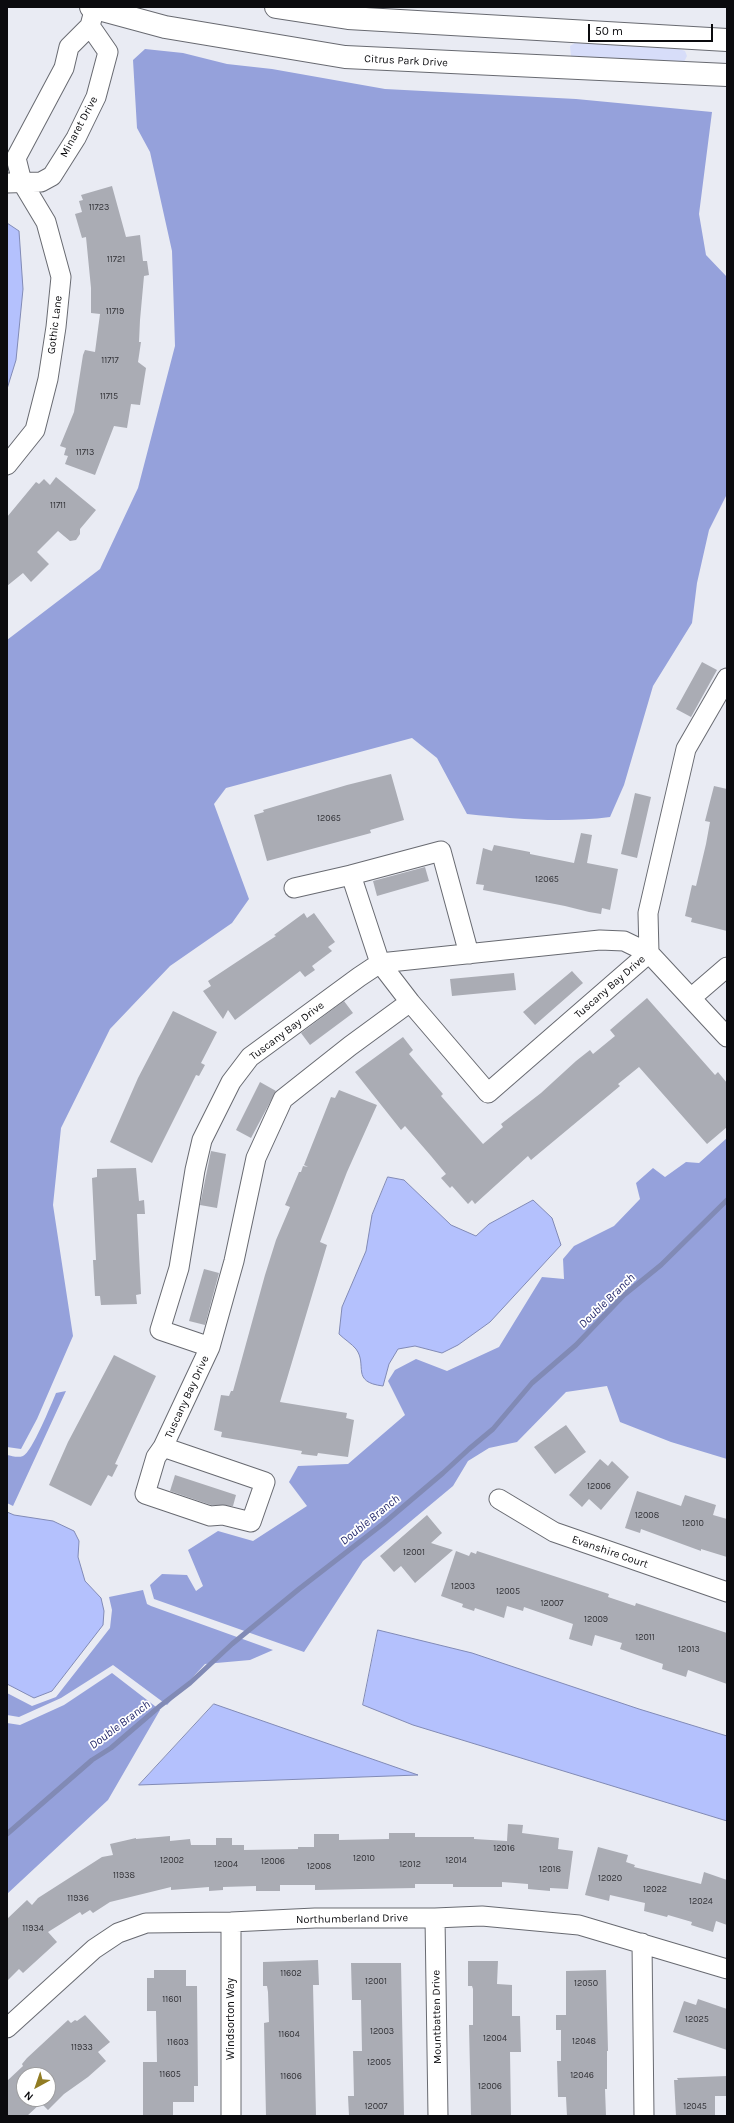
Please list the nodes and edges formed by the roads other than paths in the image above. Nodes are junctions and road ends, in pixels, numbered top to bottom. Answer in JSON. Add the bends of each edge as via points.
{"nodes":[{"id":1,"x":276,"y":7,"type":"edge"},
{"id":2,"x":93,"y":12,"type":"edge"},
{"id":3,"x":727,"y":40,"type":"edge"},
{"id":4,"x":727,"y":75,"type":"edge"},
{"id":5,"x":14,"y":182,"type":"edge"},
{"id":6,"x":7,"y":465,"type":"edge"},
{"id":7,"x":727,"y":678,"type":"edge"},
{"id":8,"x":350,"y":875,"type":"junction"},
{"id":9,"x":294,"y":888,"type":"dead end"},
{"id":10,"x":649,"y":953,"type":"junction"},
{"id":11,"x":469,"y":954,"type":"junction"},
{"id":12,"x":380,"y":964,"type":"junction"},
{"id":13,"x":727,"y":967,"type":"edge"},
{"id":14,"x":691,"y":998,"type":"junction"},
{"id":15,"x":410,"y":1002,"type":"junction"},
{"id":16,"x":727,"y":1037,"type":"edge"},
{"id":17,"x":210,"y":1347,"type":"junction"},
{"id":18,"x":163,"y":1447,"type":"junction"},
{"id":19,"x":499,"y":1499,"type":"dead end"},
{"id":20,"x":727,"y":1592,"type":"edge"},
{"id":21,"x":436,"y":1918,"type":"junction"},
{"id":22,"x":231,"y":1922,"type":"junction"},
{"id":23,"x":642,"y":1944,"type":"junction"},
{"id":24,"x":727,"y":1969,"type":"edge"},
{"id":25,"x":7,"y":2028,"type":"edge"},
{"id":26,"x":232,"y":2116,"type":"edge"},
{"id":27,"x":438,"y":2116,"type":"edge"},
{"id":28,"x":644,"y":2116,"type":"edge"}],
"edges":[{"from":1,"to":3,"type":"street","via":[[348,18]]},
{"from":2,"to":4,"type":"street","name":"Citrus Park Drive","via":[[165,27],[345,57]]},
{"from":2,"to":5,"type":"street","via":[[69,47],[64,68],[16,158]]},
{"from":2,"to":5,"type":"street","name":"Minaret Drive","via":[[108,52],[96,97],[76,138],[52,176],[41,182]]},
{"from":5,"to":6,"type":"street","name":"Gothic Lane","via":[[46,222],[61,277],[48,379],[35,430]]},
{"from":7,"to":10,"type":"street","name":"Tuscany Bay Drive","via":[[686,749],[648,913]]},
{"from":8,"to":9,"type":"street"},
{"from":8,"to":11,"type":"street","via":[[441,851]]},
{"from":8,"to":12,"type":"street"},
{"from":10,"to":11,"type":"street","name":"Tuscany Bay Drive","via":[[624,941],[600,940]]},
{"from":10,"to":14,"type":"street","name":"Tuscany Bay Drive"},
{"from":10,"to":15,"type":"street","name":"Tuscany Bay Drive","via":[[488,1093]]},
{"from":11,"to":12,"type":"street","name":"Tuscany Bay Drive"},
{"from":12,"to":15,"type":"street"},
{"from":12,"to":17,"type":"street","name":"Tuscany Bay Drive","via":[[250,1058],[230,1082],[202,1140],[179,1268],[160,1330]]},
{"from":13,"to":14,"type":"street"},
{"from":14,"to":16,"type":"street","name":"Tuscany Bay Drive"},
{"from":15,"to":17,"type":"street","name":"Tuscany Bay Drive","via":[[284,1099],[256,1158],[234,1261]]},
{"from":17,"to":18,"type":"street","name":"Tuscany Bay Drive"},
{"from":18,"to":18,"type":"street","name":"Tuscany Bay Drive","via":[[265,1482],[251,1522],[223,1515],[210,1516],[145,1494],[156,1457]]},
{"from":19,"to":20,"type":"street","name":"Evanshire Court","via":[[554,1532]]},
{"from":21,"to":22,"type":"street","name":"Northumberland Drive","via":[[315,1918]]},
{"from":21,"to":23,"type":"street","name":"Northumberland Drive","via":[[482,1916],[579,1926]]},
{"from":21,"to":27,"type":"street","name":"Mountbatten Drive"},
{"from":22,"to":25,"type":"street","name":"Northumberland Drive","via":[[146,1923],[118,1933],[94,1949]]},
{"from":22,"to":26,"type":"street","name":"Windsorton Way"},
{"from":23,"to":24,"type":"street","name":"Northumberland Drive"},
{"from":23,"to":28,"type":"street"}]}
